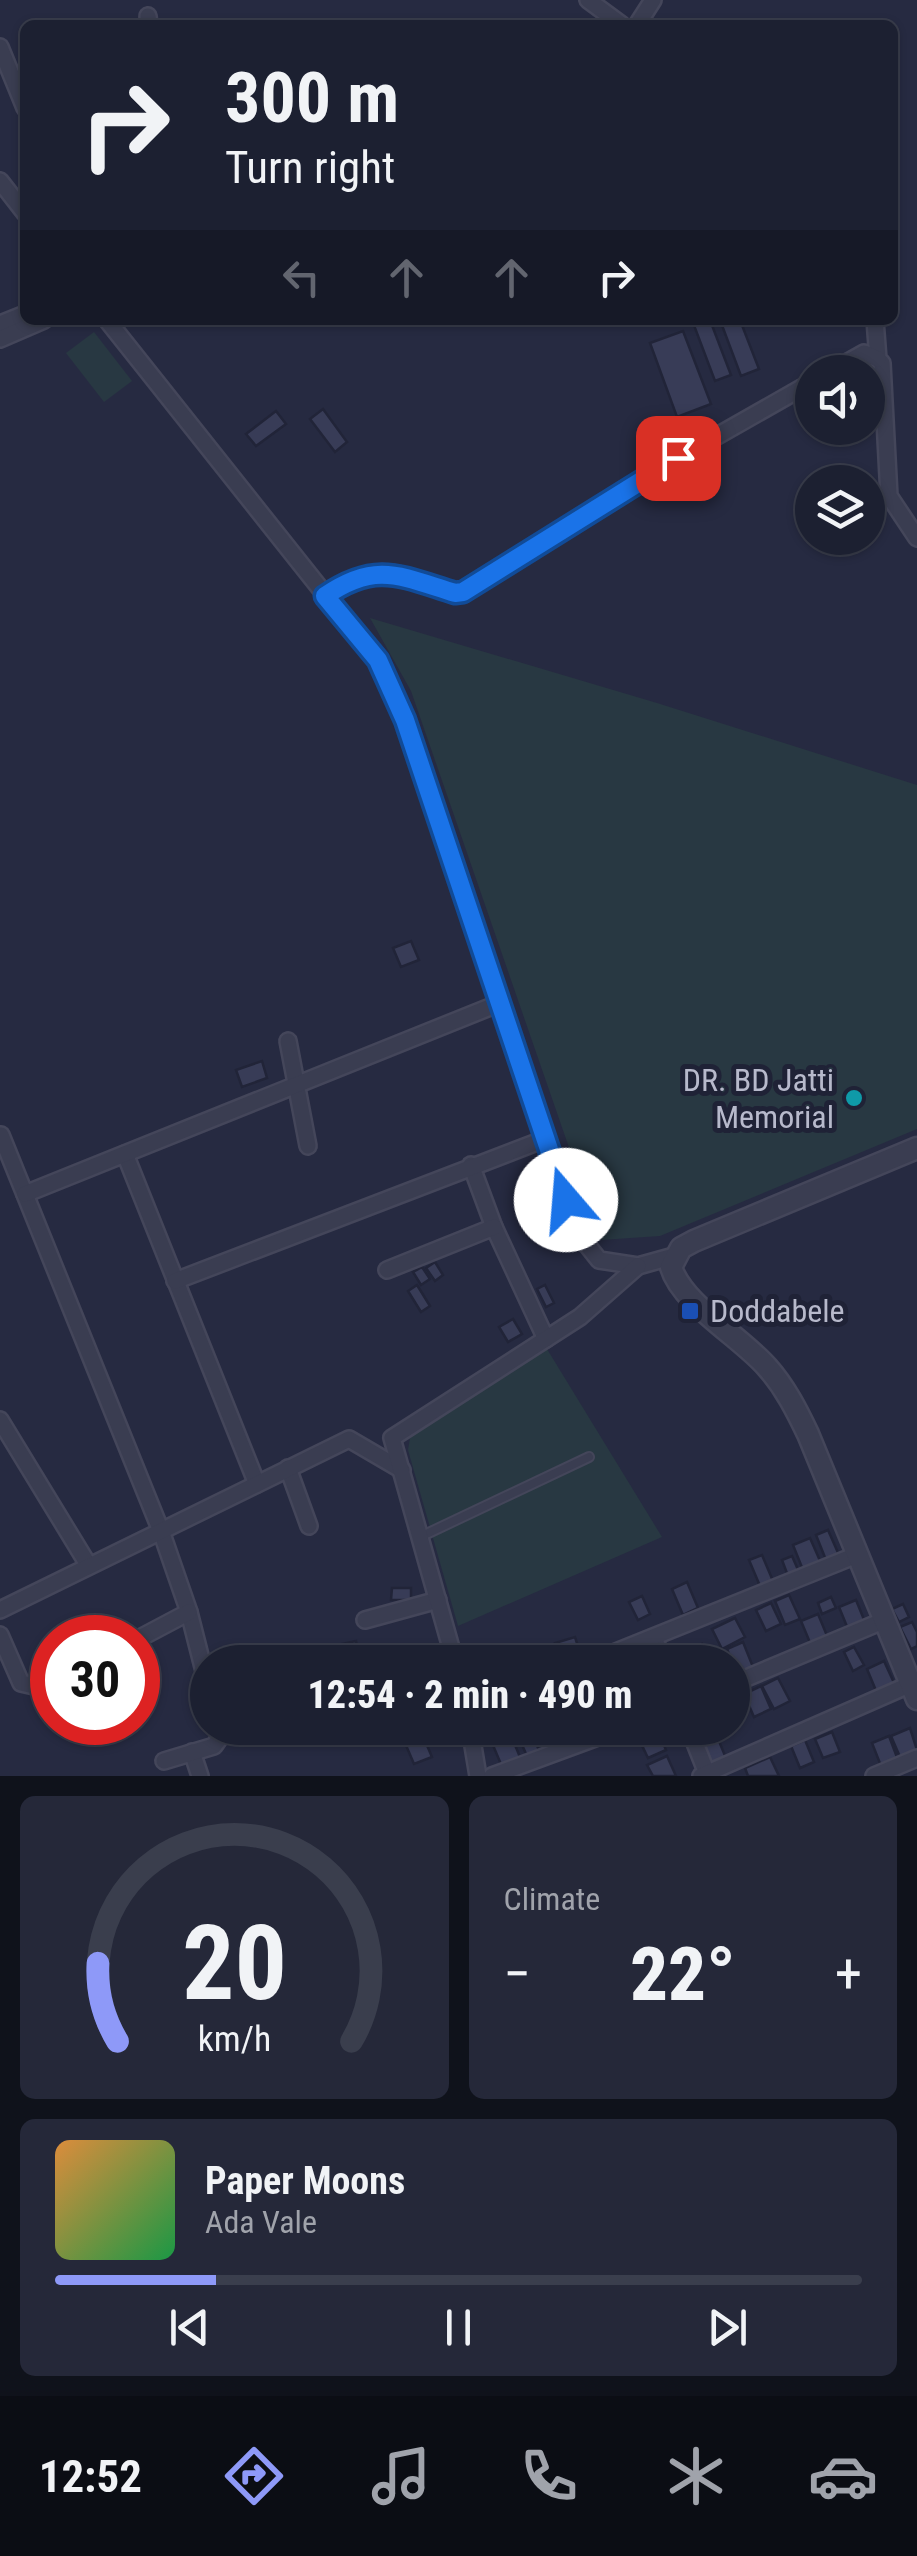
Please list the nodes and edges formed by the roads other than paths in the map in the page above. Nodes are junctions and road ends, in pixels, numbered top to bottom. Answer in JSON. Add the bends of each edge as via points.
{"nodes":[{"id":1,"x":588,"y":0,"type":"edge"},
{"id":2,"x":615,"y":20,"type":"edge"},
{"id":3,"x":0,"y":47,"type":"edge"},
{"id":4,"x":20,"y":94,"type":"edge"},
{"id":5,"x":0,"y":180,"type":"edge"},
{"id":6,"x":20,"y":206,"type":"edge"},
{"id":7,"x":32,"y":325,"type":"edge"},
{"id":8,"x":111,"y":325,"type":"edge"},
{"id":9,"x":875,"y":325,"type":"edge"},
{"id":10,"x":0,"y":339,"type":"edge"},
{"id":11,"x":878,"y":355,"type":"edge"},
{"id":12,"x":795,"y":392,"type":"edge"},
{"id":13,"x":885,"y":430,"type":"edge"},
{"id":14,"x":917,"y":538,"type":"edge"},
{"id":15,"x":325,"y":596,"type":"junction"},
{"id":16,"x":500,"y":1004,"type":"junction"},
{"id":17,"x":288,"y":1041,"type":"dead end"},
{"id":18,"x":297,"y":1085,"type":"junction"},
{"id":19,"x":1,"y":1135,"type":"edge"},
{"id":20,"x":545,"y":1139,"type":"junction"},
{"id":21,"x":308,"y":1146,"type":"dead end"},
{"id":22,"x":917,"y":1148,"type":"edge"},
{"id":23,"x":124,"y":1154,"type":"junction"},
{"id":24,"x":471,"y":1165,"type":"junction"},
{"id":25,"x":26,"y":1194,"type":"junction"},
{"id":26,"x":494,"y":1227,"type":"junction"},
{"id":27,"x":674,"y":1256,"type":"junction"},
{"id":28,"x":638,"y":1266,"type":"junction"},
{"id":29,"x":387,"y":1270,"type":"dead end"},
{"id":30,"x":175,"y":1281,"type":"junction"},
{"id":31,"x":546,"y":1339,"type":"junction"},
{"id":32,"x":0,"y":1420,"type":"edge"},
{"id":33,"x":588,"y":1458,"type":"dead end"},
{"id":34,"x":288,"y":1468,"type":"junction"},
{"id":35,"x":402,"y":1470,"type":"junction"},
{"id":36,"x":257,"y":1484,"type":"junction"},
{"id":37,"x":309,"y":1526,"type":"dead end"},
{"id":38,"x":160,"y":1532,"type":"junction"},
{"id":39,"x":420,"y":1536,"type":"junction"},
{"id":40,"x":859,"y":1554,"type":"junction"},
{"id":41,"x":89,"y":1566,"type":"junction"},
{"id":42,"x":438,"y":1600,"type":"junction"},
{"id":43,"x":0,"y":1610,"type":"edge"},
{"id":44,"x":189,"y":1612,"type":"junction"},
{"id":45,"x":365,"y":1620,"type":"dead end"},
{"id":46,"x":885,"y":1620,"type":"junction"},
{"id":47,"x":160,"y":1627,"type":"edge"},
{"id":48,"x":0,"y":1635,"type":"edge"},
{"id":49,"x":654,"y":1638,"type":"junction"},
{"id":50,"x":197,"y":1645,"type":"edge"},
{"id":51,"x":450,"y":1645,"type":"edge"},
{"id":52,"x":636,"y":1645,"type":"edge"},
{"id":53,"x":657,"y":1645,"type":"edge"},
{"id":54,"x":750,"y":1676,"type":"edge"},
{"id":55,"x":30,"y":1685,"type":"edge"},
{"id":56,"x":914,"y":1692,"type":"edge"},
{"id":57,"x":215,"y":1745,"type":"edge"},
{"id":58,"x":473,"y":1745,"type":"edge"},
{"id":59,"x":576,"y":1745,"type":"edge"},
{"id":60,"x":696,"y":1745,"type":"edge"},
{"id":61,"x":192,"y":1752,"type":"junction"},
{"id":62,"x":917,"y":1758,"type":"edge"},
{"id":63,"x":164,"y":1760,"type":"dead end"},
{"id":64,"x":706,"y":1775,"type":"edge"},
{"id":65,"x":200,"y":1776,"type":"edge"},
{"id":66,"x":478,"y":1776,"type":"edge"},
{"id":67,"x":492,"y":1776,"type":"edge"},
{"id":68,"x":874,"y":1776,"type":"edge"}],
"edges":[{"from":1,"to":2,"type":"street"},
{"from":3,"to":4,"type":"street"},
{"from":5,"to":6,"type":"street"},
{"from":7,"to":10,"type":"street"},
{"from":8,"to":15,"type":"street"},
{"from":9,"to":11,"type":"street"},
{"from":12,"to":15,"type":"street","via":[[470,589],[455,593],[398,574],[372,573]]},
{"from":13,"to":14,"type":"street","via":[[888,496]]},
{"from":15,"to":16,"type":"street","via":[[378,660],[405,720]]},
{"from":16,"to":18,"type":"street"},
{"from":16,"to":20,"type":"street"},
{"from":17,"to":18,"type":"street"},
{"from":18,"to":21,"type":"street"},
{"from":18,"to":23,"type":"street"},
{"from":19,"to":25,"type":"street"},
{"from":20,"to":24,"type":"street"},
{"from":20,"to":28,"type":"street","via":[[576,1231],[599,1260]]},
{"from":22,"to":27,"type":"street","via":[[694,1241]]},
{"from":23,"to":25,"type":"street"},
{"from":23,"to":30,"type":"street"},
{"from":24,"to":26,"type":"street"},
{"from":24,"to":30,"type":"street"},
{"from":25,"to":38,"type":"street"},
{"from":26,"to":29,"type":"street"},
{"from":26,"to":31,"type":"street"},
{"from":27,"to":28,"type":"street"},
{"from":27,"to":40,"type":"street","via":[[671,1267],[681,1288],[756,1355],[790,1400]]},
{"from":28,"to":31,"type":"street"},
{"from":30,"to":36,"type":"street"},
{"from":31,"to":35,"type":"street","via":[[392,1438]]},
{"from":32,"to":41,"type":"street"},
{"from":33,"to":39,"type":"lane"},
{"from":34,"to":35,"type":"street","via":[[349,1439]]},
{"from":34,"to":36,"type":"street"},
{"from":34,"to":37,"type":"street"},
{"from":35,"to":39,"type":"street"},
{"from":36,"to":38,"type":"street"},
{"from":38,"to":41,"type":"street"},
{"from":38,"to":44,"type":"street"},
{"from":39,"to":42,"type":"street"},
{"from":40,"to":46,"type":"street"},
{"from":40,"to":49,"type":"street"},
{"from":41,"to":43,"type":"street"},
{"from":42,"to":45,"type":"street"},
{"from":42,"to":51,"type":"street"},
{"from":44,"to":47,"type":"street"},
{"from":44,"to":50,"type":"street"},
{"from":46,"to":54,"type":"street"},
{"from":46,"to":56,"type":"street"},
{"from":48,"to":55,"type":"street","via":[[21,1682]]},
{"from":49,"to":52,"type":"street"},
{"from":49,"to":53,"type":"street"},
{"from":56,"to":64,"type":"street"},
{"from":57,"to":61,"type":"street"},
{"from":58,"to":66,"type":"street"},
{"from":59,"to":67,"type":"street"},
{"from":60,"to":64,"type":"street"},
{"from":61,"to":63,"type":"street"},
{"from":61,"to":65,"type":"street"},
{"from":62,"to":68,"type":"street"}]}
